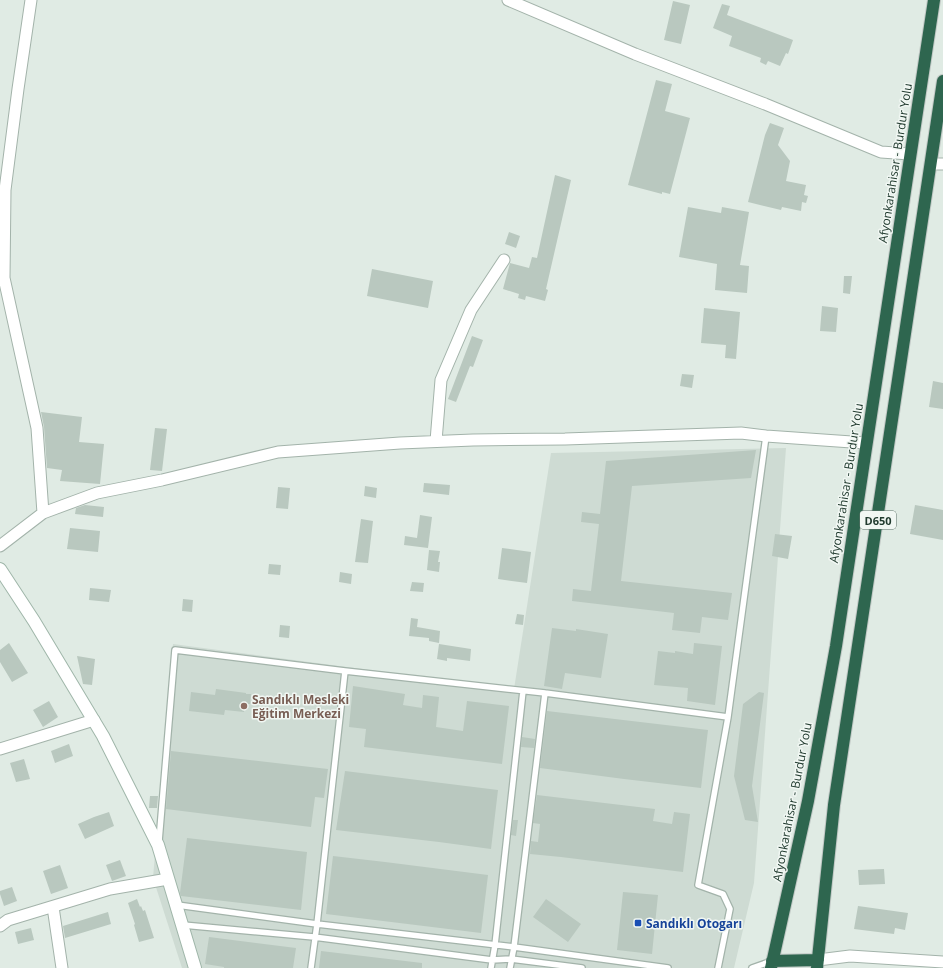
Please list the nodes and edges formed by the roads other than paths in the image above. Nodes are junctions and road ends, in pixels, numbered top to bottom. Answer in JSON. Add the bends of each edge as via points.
{"nodes":[{"id":1,"x":32,"y":0,"type":"edge"},
{"id":2,"x":508,"y":0,"type":"edge"},
{"id":3,"x":934,"y":0,"type":"edge"},
{"id":4,"x":943,"y":81,"type":"edge"},
{"id":5,"x":910,"y":154,"type":"junction"},
{"id":6,"x":930,"y":164,"type":"junction"},
{"id":7,"x":943,"y":164,"type":"edge"},
{"id":8,"x":504,"y":260,"type":"dead end"},
{"id":9,"x":766,"y":436,"type":"junction"},
{"id":10,"x":436,"y":441,"type":"junction"},
{"id":11,"x":866,"y":443,"type":"junction"},
{"id":12,"x":43,"y":513,"type":"junction"},
{"id":13,"x":0,"y":546,"type":"edge"},
{"id":14,"x":0,"y":569,"type":"edge"},
{"id":15,"x":345,"y":671,"type":"junction"},
{"id":16,"x":523,"y":690,"type":"junction"},
{"id":17,"x":545,"y":693,"type":"junction"},
{"id":18,"x":728,"y":716,"type":"junction"},
{"id":19,"x":94,"y":720,"type":"junction"},
{"id":20,"x":0,"y":750,"type":"edge"},
{"id":21,"x":158,"y":846,"type":"junction"},
{"id":22,"x":168,"y":879,"type":"junction"},
{"id":23,"x":176,"y":905,"type":"junction"},
{"id":24,"x":53,"y":906,"type":"junction"},
{"id":25,"x":317,"y":924,"type":"junction"},
{"id":26,"x":182,"y":925,"type":"junction"},
{"id":27,"x":0,"y":926,"type":"edge"},
{"id":28,"x":314,"y":937,"type":"junction"},
{"id":29,"x":495,"y":945,"type":"junction"},
{"id":30,"x":514,"y":947,"type":"junction"},
{"id":31,"x":511,"y":959,"type":"junction"},
{"id":32,"x":492,"y":960,"type":"junction"},
{"id":33,"x":943,"y":962,"type":"edge"},
{"id":34,"x":817,"y":964,"type":"edge"},
{"id":35,"x":772,"y":965,"type":"edge"},
{"id":36,"x":62,"y":968,"type":"edge"},
{"id":37,"x":195,"y":968,"type":"edge"},
{"id":38,"x":310,"y":968,"type":"edge"},
{"id":39,"x":491,"y":968,"type":"edge"},
{"id":40,"x":510,"y":968,"type":"edge"},
{"id":41,"x":582,"y":968,"type":"edge"},
{"id":42,"x":668,"y":968,"type":"edge"},
{"id":43,"x":718,"y":968,"type":"edge"},
{"id":44,"x":752,"y":968,"type":"edge"}],
"edges":[{"from":1,"to":12,"type":"street","via":[[5,190],[4,278],[37,428]]},
{"from":2,"to":5,"type":"street","via":[[635,54],[881,152]]},
{"from":3,"to":5,"type":"highway","name":"Afyonkarahisar - Burdur Yolu","number":"D650"},
{"from":4,"to":6,"type":"highway","number":"D650"},
{"from":5,"to":11,"type":"highway","name":"Afyonkarahisar - Burdur Yolu","number":"D650"},
{"from":6,"to":7,"type":"street"},
{"from":6,"to":34,"type":"highway","number":"D650","via":[[834,805]]},
{"from":8,"to":10,"type":"street","via":[[471,310],[441,380]]},
{"from":9,"to":10,"type":"street","via":[[741,433]]},
{"from":9,"to":11,"type":"street"},
{"from":9,"to":18,"type":"lane"},
{"from":10,"to":12,"type":"street","via":[[278,452],[97,493]]},
{"from":11,"to":35,"type":"highway","name":"Afyonkarahisar - Burdur Yolu","number":"D650","via":[[836,646],[808,801]]},
{"from":12,"to":13,"type":"street"},
{"from":14,"to":19,"type":"street"},
{"from":15,"to":16,"type":"lane"},
{"from":15,"to":21,"type":"lane","via":[[175,650]]},
{"from":15,"to":25,"type":"lane"},
{"from":16,"to":17,"type":"lane"},
{"from":16,"to":29,"type":"lane"},
{"from":17,"to":18,"type":"lane"},
{"from":17,"to":30,"type":"lane"},
{"from":18,"to":43,"type":"lane","via":[[698,885],[723,894],[730,909]]},
{"from":19,"to":20,"type":"street"},
{"from":19,"to":21,"type":"street"},
{"from":21,"to":22,"type":"street"},
{"from":22,"to":23,"type":"street"},
{"from":22,"to":24,"type":"street","via":[[110,888]]},
{"from":23,"to":25,"type":"lane"},
{"from":23,"to":26,"type":"street"},
{"from":24,"to":27,"type":"street","via":[[8,920]]},
{"from":24,"to":36,"type":"street"},
{"from":25,"to":28,"type":"lane"},
{"from":25,"to":29,"type":"lane"},
{"from":26,"to":28,"type":"lane"},
{"from":26,"to":37,"type":"street"},
{"from":28,"to":32,"type":"lane"},
{"from":28,"to":38,"type":"lane"},
{"from":29,"to":30,"type":"lane"},
{"from":29,"to":32,"type":"lane"},
{"from":30,"to":31,"type":"lane"},
{"from":30,"to":42,"type":"lane"},
{"from":31,"to":32,"type":"lane"},
{"from":31,"to":40,"type":"lane"},
{"from":31,"to":41,"type":"lane"},
{"from":32,"to":39,"type":"lane"},
{"from":33,"to":34,"type":"street","via":[[850,956]]},
{"from":34,"to":35,"type":"highway"},
{"from":35,"to":44,"type":"lane"}]}
